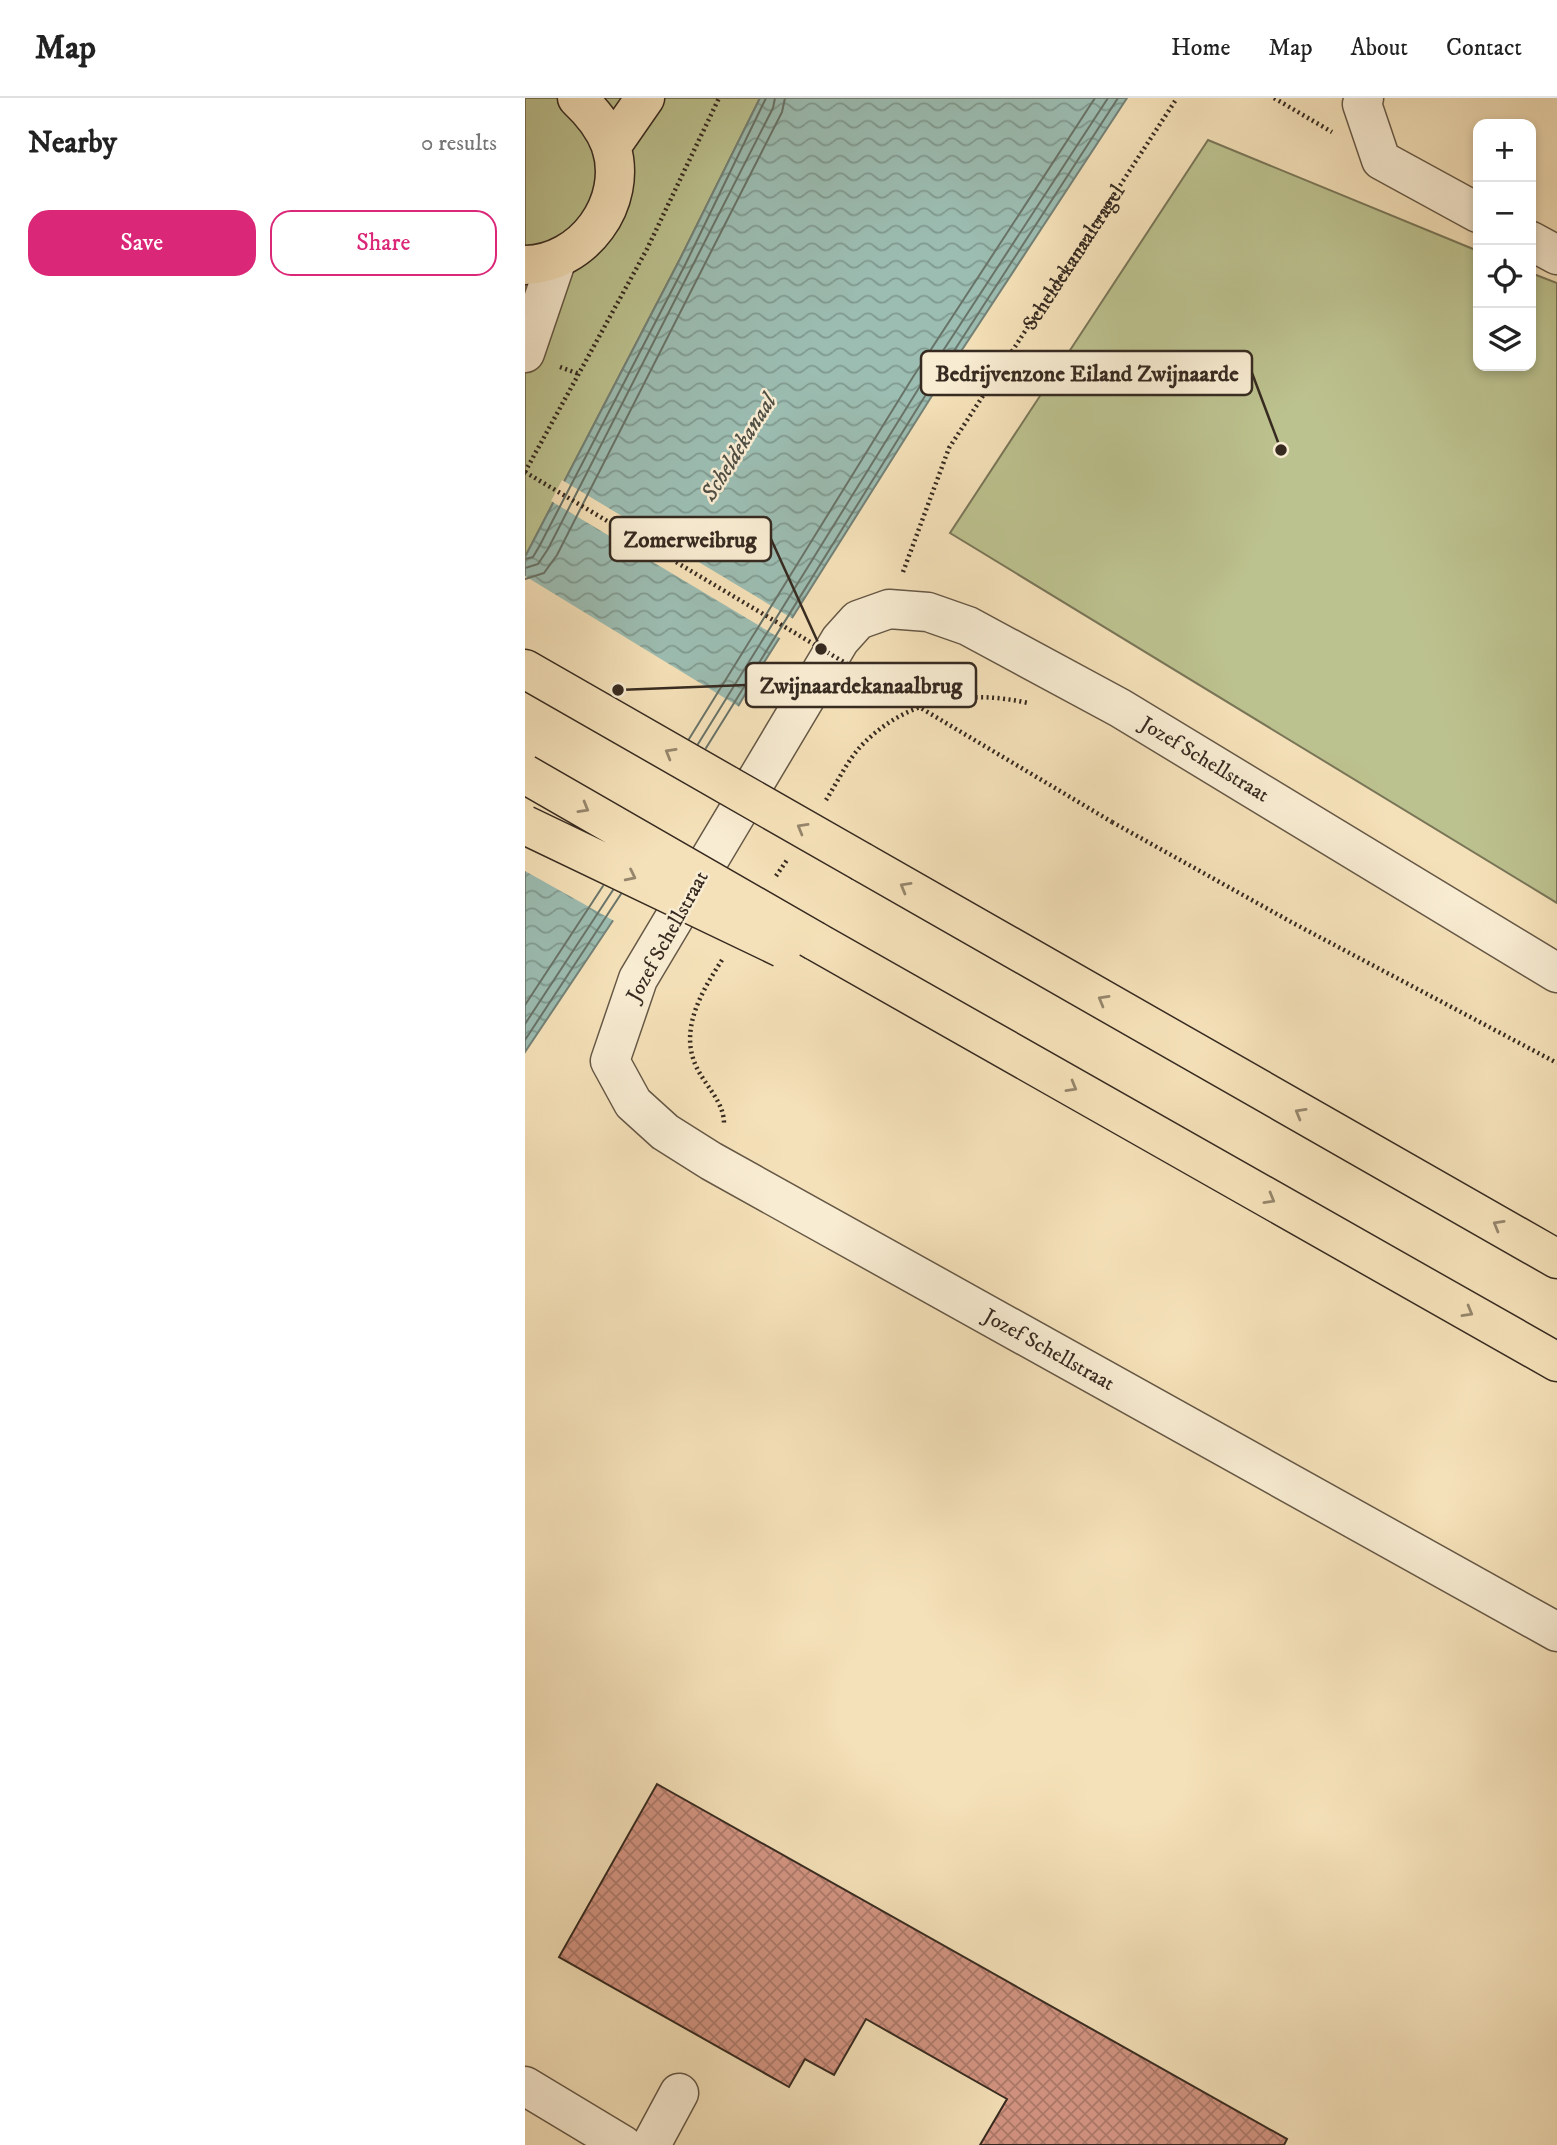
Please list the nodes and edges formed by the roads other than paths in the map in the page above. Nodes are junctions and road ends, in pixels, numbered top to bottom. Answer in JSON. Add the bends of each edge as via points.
{"nodes":[{"id":1,"x":578,"y":98,"type":"edge"},
{"id":2,"x":645,"y":98,"type":"edge"},
{"id":3,"x":1364,"y":98,"type":"edge"},
{"id":4,"x":611,"y":147,"type":"junction"},
{"id":5,"x":1473,"y":209,"type":"edge"},
{"id":6,"x":1536,"y":244,"type":"edge"},
{"id":7,"x":1557,"y":255,"type":"edge"},
{"id":8,"x":541,"y":262,"type":"edge"},
{"id":9,"x":525,"y":353,"type":"edge"},
{"id":10,"x":525,"y":669,"type":"edge"},
{"id":11,"x":525,"y":774,"type":"edge"},
{"id":12,"x":525,"y":825,"type":"edge"},
{"id":13,"x":809,"y":950,"type":"junction"},
{"id":14,"x":1557,"y":973,"type":"edge"},
{"id":15,"x":1557,"y":1259,"type":"edge"},
{"id":16,"x":1557,"y":1363,"type":"edge"},
{"id":17,"x":1557,"y":1632,"type":"edge"},
{"id":18,"x":525,"y":2086,"type":"edge"},
{"id":19,"x":679,"y":2093,"type":"dead end"},
{"id":20,"x":623,"y":2145,"type":"edge"},
{"id":21,"x":652,"y":2145,"type":"edge"}],
"edges":[{"from":1,"to":4,"type":"main road","via":[[598,119]]},
{"from":2,"to":4,"type":"main road"},
{"from":3,"to":5,"type":"street","via":[[1362,104],[1381,160]]},
{"from":4,"to":8,"type":"main road","via":[[613,192],[593,233],[576,248]]},
{"from":6,"to":7,"type":"street"},
{"from":8,"to":9,"type":"street"},
{"from":15,"to":10,"type":"main road","one_way":true,"bridge":true},
{"from":11,"to":13,"type":"main road","one_way":true,"bridge":true},
{"from":12,"to":13,"type":"main road","one_way":true,"bridge":true},
{"from":13,"to":16,"type":"main road","one_way":true,"via":[[1013,1053]]},
{"from":14,"to":17,"type":"street","name":"Jozef Schellstraat","via":[[1120,708],[968,626],[928,612],[889,608],[858,620],[840,640],[638,979],[610,1061],[633,1103],[665,1132],[711,1161]]},
{"from":18,"to":20,"type":"street"},
{"from":19,"to":21,"type":"street"}]}
